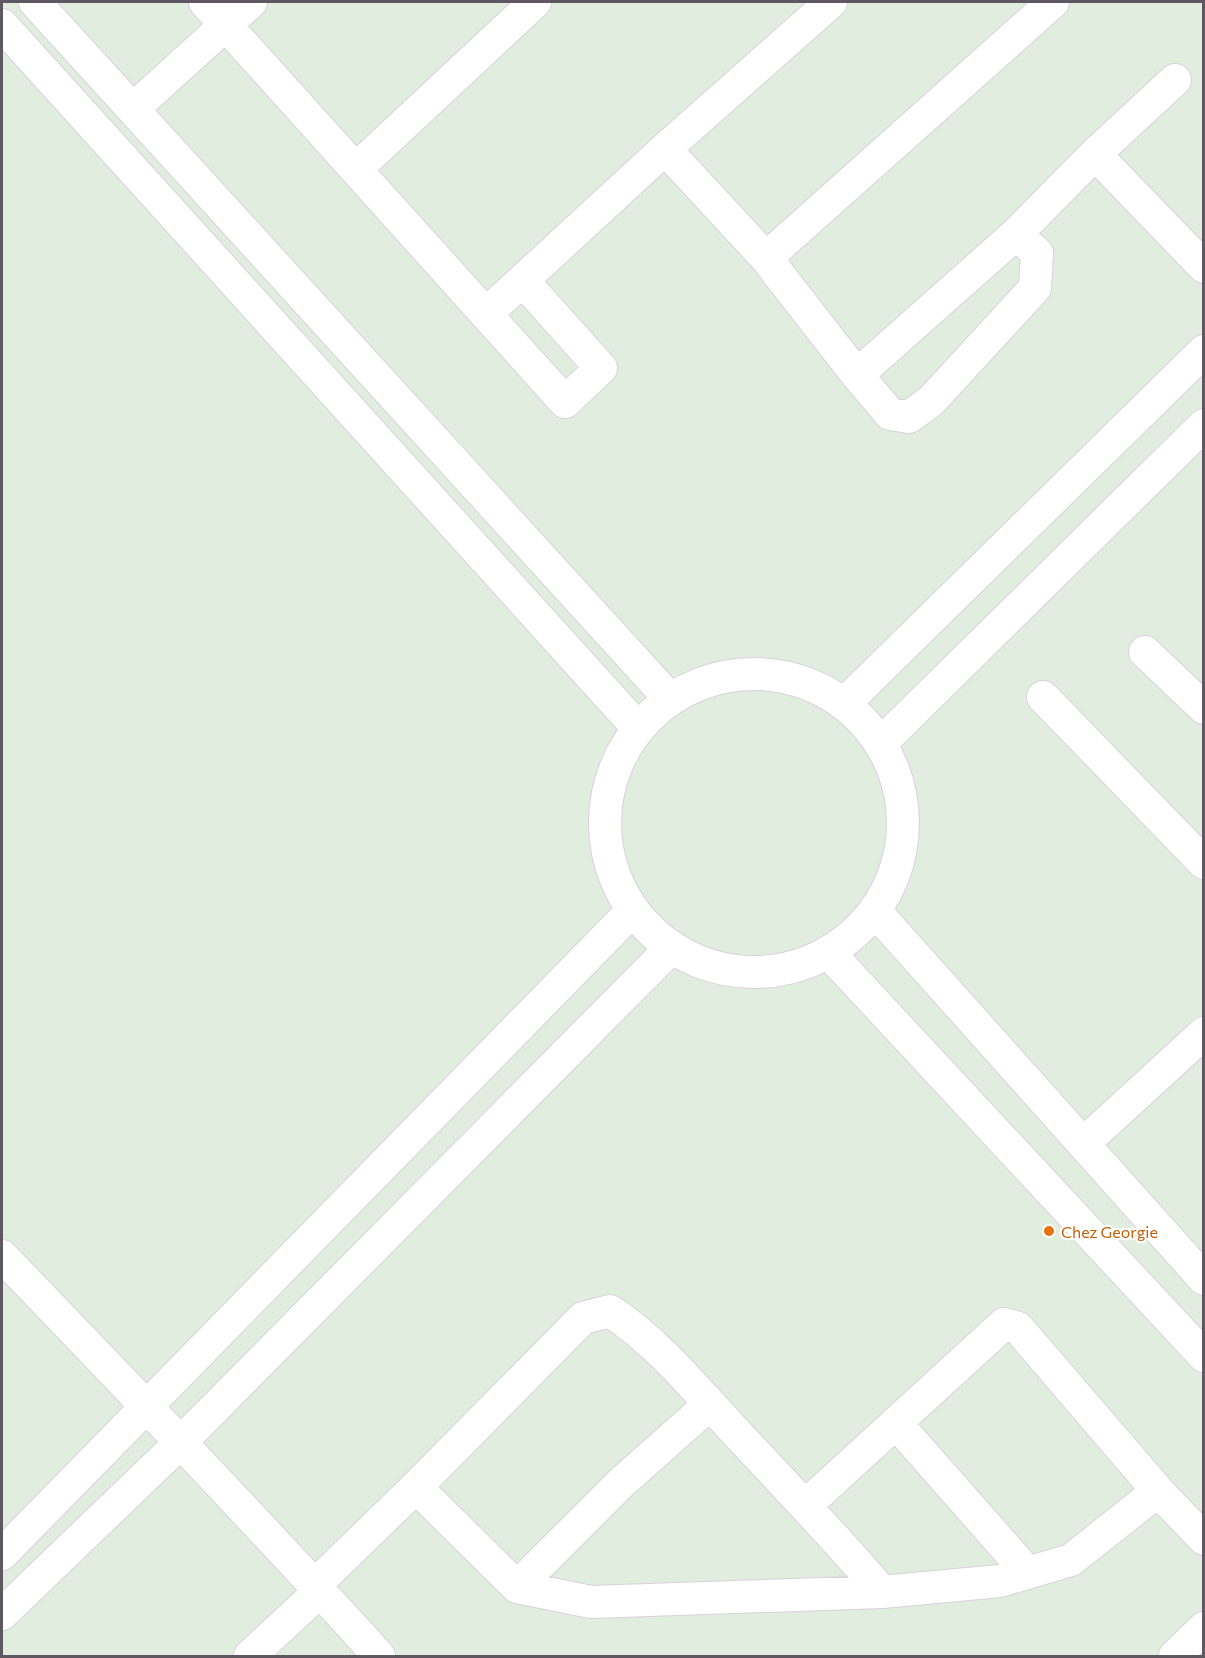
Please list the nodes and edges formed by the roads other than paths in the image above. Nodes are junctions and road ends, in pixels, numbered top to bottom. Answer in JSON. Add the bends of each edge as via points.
{"nodes":[{"id":1,"x":35,"y":2,"type":"edge"},
{"id":2,"x":205,"y":2,"type":"edge"},
{"id":3,"x":251,"y":2,"type":"edge"},
{"id":4,"x":536,"y":2,"type":"edge"},
{"id":5,"x":831,"y":2,"type":"edge"},
{"id":6,"x":1053,"y":2,"type":"edge"},
{"id":7,"x":2,"y":25,"type":"edge"},
{"id":8,"x":226,"y":25,"type":"junction"},
{"id":9,"x":1176,"y":80,"type":"dead end"},
{"id":10,"x":133,"y":109,"type":"junction"},
{"id":11,"x":665,"y":148,"type":"junction"},
{"id":12,"x":1095,"y":154,"type":"junction"},
{"id":13,"x":356,"y":169,"type":"junction"},
{"id":14,"x":1016,"y":234,"type":"junction"},
{"id":15,"x":766,"y":258,"type":"junction"},
{"id":16,"x":1203,"y":267,"type":"edge"},
{"id":17,"x":523,"y":281,"type":"junction"},
{"id":18,"x":486,"y":314,"type":"junction"},
{"id":19,"x":1203,"y":351,"type":"edge"},
{"id":20,"x":856,"y":375,"type":"junction"},
{"id":21,"x":1198,"y":443,"type":"edge"},
{"id":22,"x":1145,"y":652,"type":"dead end"},
{"id":23,"x":1042,"y":697,"type":"dead end"},
{"id":24,"x":670,"y":699,"type":"junction"},
{"id":25,"x":844,"y":704,"type":"junction"},
{"id":26,"x":1203,"y":708,"type":"edge"},
{"id":27,"x":638,"y":728,"type":"junction"},
{"id":28,"x":880,"y":744,"type":"junction"},
{"id":29,"x":1203,"y":863,"type":"edge"},
{"id":30,"x":633,"y":909,"type":"junction"},
{"id":31,"x":875,"y":911,"type":"junction"},
{"id":32,"x":672,"y":946,"type":"junction"},
{"id":33,"x":828,"y":952,"type":"junction"},
{"id":34,"x":1203,"y":1033,"type":"edge"},
{"id":35,"x":1083,"y":1144,"type":"junction"},
{"id":36,"x":2,"y":1256,"type":"edge"},
{"id":37,"x":1203,"y":1279,"type":"edge"},
{"id":38,"x":1203,"y":1356,"type":"edge"},
{"id":39,"x":710,"y":1404,"type":"junction"},
{"id":40,"x":147,"y":1406,"type":"junction"},
{"id":41,"x":896,"y":1422,"type":"junction"},
{"id":42,"x":179,"y":1444,"type":"junction"},
{"id":43,"x":416,"y":1487,"type":"junction"},
{"id":44,"x":1158,"y":1491,"type":"junction"},
{"id":45,"x":805,"y":1506,"type":"junction"},
{"id":46,"x":1203,"y":1539,"type":"edge"},
{"id":47,"x":2,"y":1554,"type":"edge"},
{"id":48,"x":1028,"y":1573,"type":"junction"},
{"id":49,"x":517,"y":1587,"type":"junction"},
{"id":50,"x":318,"y":1588,"type":"junction"},
{"id":51,"x":882,"y":1592,"type":"junction"},
{"id":52,"x":2,"y":1614,"type":"edge"},
{"id":53,"x":1203,"y":1628,"type":"edge"},
{"id":54,"x":250,"y":1656,"type":"edge"},
{"id":55,"x":380,"y":1656,"type":"edge"},
{"id":56,"x":1175,"y":1656,"type":"edge"}],
"edges":[{"from":1,"to":10,"type":"street"},
{"from":2,"to":8,"type":"street"},
{"from":3,"to":8,"type":"street"},
{"from":4,"to":13,"type":"street"},
{"from":5,"to":11,"type":"street"},
{"from":6,"to":15,"type":"street"},
{"from":7,"to":27,"type":"street"},
{"from":8,"to":10,"type":"street"},
{"from":8,"to":13,"type":"street"},
{"from":9,"to":12,"type":"street"},
{"from":10,"to":24,"type":"street"},
{"from":11,"to":15,"type":"street"},
{"from":11,"to":17,"type":"street"},
{"from":12,"to":14,"type":"street"},
{"from":12,"to":16,"type":"street"},
{"from":13,"to":18,"type":"street"},
{"from":14,"to":20,"type":"street"},
{"from":14,"to":20,"type":"street","via":[[1037,253],[1035,288],[931,402],[909,417],[890,414]]},
{"from":15,"to":20,"type":"street"},
{"from":17,"to":18,"type":"street"},
{"from":17,"to":18,"type":"street","via":[[601,368],[565,402]]},
{"from":19,"to":25,"type":"street"},
{"from":21,"to":28,"type":"street"},
{"from":22,"to":26,"type":"street"},
{"from":23,"to":29,"type":"street"},
{"from":24,"to":25,"type":"street","via":[[728,676],[758,674],[789,678]]},
{"from":24,"to":27,"type":"street"},
{"from":25,"to":28,"type":"street"},
{"from":27,"to":30,"type":"street","via":[[622,751],[612,777],[605,832],[619,885]]},
{"from":28,"to":31,"type":"street","via":[[901,799],[903,828],[890,885]]},
{"from":30,"to":32,"type":"street"},
{"from":30,"to":40,"type":"street"},
{"from":31,"to":33,"type":"street","via":[[854,934]]},
{"from":31,"to":35,"type":"street"},
{"from":32,"to":33,"type":"street","via":[[701,962],[733,970],[788,967]]},
{"from":32,"to":42,"type":"street"},
{"from":33,"to":38,"type":"street"},
{"from":34,"to":35,"type":"street"},
{"from":35,"to":37,"type":"street"},
{"from":36,"to":40,"type":"street"},
{"from":39,"to":43,"type":"street","via":[[633,1326],[610,1311],[584,1318]]},
{"from":39,"to":45,"type":"street"},
{"from":39,"to":49,"type":"street","via":[[621,1483]]},
{"from":40,"to":42,"type":"street"},
{"from":40,"to":47,"type":"street"},
{"from":41,"to":44,"type":"street","via":[[1004,1324],[1018,1328]]},
{"from":41,"to":45,"type":"street"},
{"from":41,"to":48,"type":"street"},
{"from":42,"to":50,"type":"street"},
{"from":42,"to":52,"type":"street"},
{"from":43,"to":49,"type":"street"},
{"from":43,"to":50,"type":"street"},
{"from":44,"to":46,"type":"street"},
{"from":44,"to":48,"type":"street","via":[[1071,1560]]},
{"from":45,"to":51,"type":"street"},
{"from":48,"to":51,"type":"street","via":[[1000,1581]]},
{"from":49,"to":51,"type":"street","via":[[591,1602]]},
{"from":50,"to":54,"type":"street"},
{"from":50,"to":55,"type":"street"},
{"from":53,"to":56,"type":"street"}]}
